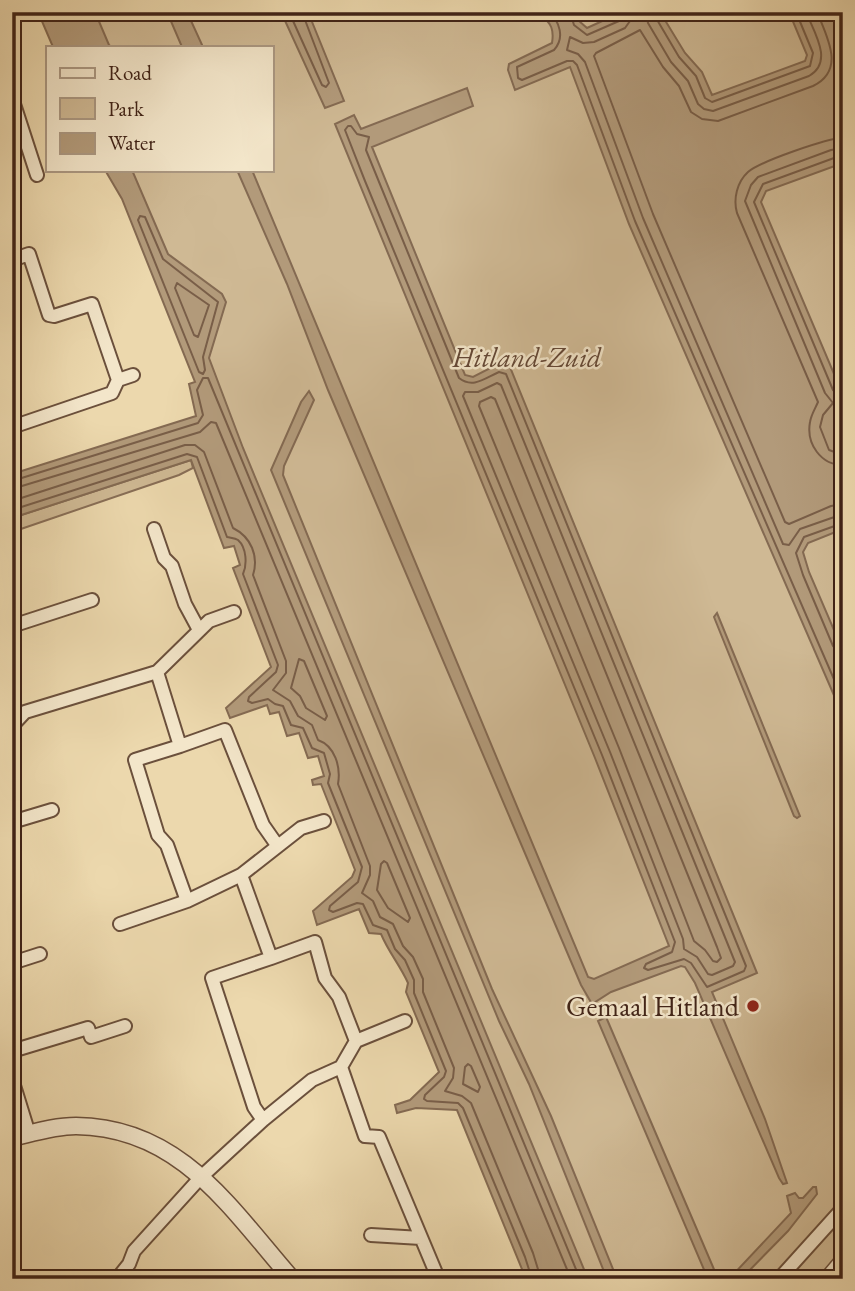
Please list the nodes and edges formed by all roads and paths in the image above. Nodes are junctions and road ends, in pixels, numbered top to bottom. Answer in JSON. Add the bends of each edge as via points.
{"nodes":[{"id":1,"x":12,"y":98,"type":"edge"},
{"id":2,"x":17,"y":130,"type":"edge"},
{"id":3,"x":37,"y":176,"type":"dead end"},
{"id":4,"x":12,"y":260,"type":"edge"},
{"id":5,"x":133,"y":375,"type":"dead end"},
{"id":6,"x":118,"y":380,"type":"junction"},
{"id":7,"x":12,"y":427,"type":"edge"},
{"id":8,"x":154,"y":529,"type":"dead end"},
{"id":9,"x":92,"y":600,"type":"dead end"},
{"id":10,"x":234,"y":612,"type":"dead end"},
{"id":11,"x":12,"y":626,"type":"edge"},
{"id":12,"x":199,"y":630,"type":"junction"},
{"id":13,"x":158,"y":671,"type":"junction"},
{"id":14,"x":12,"y":726,"type":"edge"},
{"id":15,"x":180,"y":746,"type":"junction"},
{"id":16,"x":52,"y":810,"type":"dead end"},
{"id":17,"x":324,"y":821,"type":"dead end"},
{"id":18,"x":12,"y":822,"type":"edge"},
{"id":19,"x":277,"y":845,"type":"junction"},
{"id":20,"x":241,"y":875,"type":"junction"},
{"id":21,"x":187,"y":901,"type":"junction"},
{"id":22,"x":120,"y":924,"type":"dead end"},
{"id":23,"x":40,"y":954,"type":"dead end"},
{"id":24,"x":271,"y":958,"type":"junction"},
{"id":25,"x":12,"y":963,"type":"edge"},
{"id":26,"x":405,"y":1021,"type":"dead end"},
{"id":27,"x":125,"y":1026,"type":"dead end"},
{"id":28,"x":356,"y":1041,"type":"junction"},
{"id":29,"x":12,"y":1051,"type":"edge"},
{"id":30,"x":341,"y":1067,"type":"junction"},
{"id":31,"x":12,"y":1079,"type":"edge"},
{"id":32,"x":263,"y":1121,"type":"junction"},
{"id":33,"x":20,"y":1136,"type":"edge"},
{"id":34,"x":201,"y":1177,"type":"junction"},
{"id":35,"x":843,"y":1208,"type":"edge"},
{"id":36,"x":371,"y":1235,"type":"dead end"},
{"id":37,"x":421,"y":1238,"type":"junction"},
{"id":38,"x":843,"y":1261,"type":"edge"},
{"id":39,"x":117,"y":1279,"type":"edge"},
{"id":40,"x":292,"y":1279,"type":"edge"},
{"id":41,"x":429,"y":1279,"type":"edge"},
{"id":42,"x":779,"y":1279,"type":"edge"},
{"id":43,"x":828,"y":1279,"type":"edge"}],
"edges":[{"from":1,"to":2,"type":"street"},
{"from":2,"to":3,"type":"street"},
{"from":4,"to":6,"type":"street","via":[[29,254],[49,315],[92,304]]},
{"from":5,"to":6,"type":"street"},
{"from":6,"to":7,"type":"street","via":[[112,393]]},
{"from":8,"to":12,"type":"street"},
{"from":9,"to":11,"type":"street"},
{"from":10,"to":12,"type":"street"},
{"from":12,"to":13,"type":"street"},
{"from":13,"to":14,"type":"street","via":[[25,712]]},
{"from":13,"to":15,"type":"street"},
{"from":15,"to":19,"type":"street","via":[[225,730],[263,825]]},
{"from":15,"to":21,"type":"street","via":[[135,760],[158,835],[167,845]]},
{"from":16,"to":18,"type":"street"},
{"from":17,"to":19,"type":"street","via":[[301,828]]},
{"from":19,"to":20,"type":"street"},
{"from":20,"to":21,"type":"street"},
{"from":20,"to":24,"type":"street"},
{"from":21,"to":22,"type":"street"},
{"from":23,"to":25,"type":"street"},
{"from":24,"to":28,"type":"street","via":[[315,942],[325,978],[339,997]]},
{"from":24,"to":32,"type":"street","via":[[212,978],[254,1107]]},
{"from":26,"to":28,"type":"street"},
{"from":27,"to":29,"type":"street","via":[[91,1037],[88,1028]]},
{"from":28,"to":30,"type":"street"},
{"from":30,"to":32,"type":"street","via":[[312,1080]]},
{"from":30,"to":37,"type":"street","via":[[365,1136],[379,1137]]},
{"from":31,"to":33,"type":"street"},
{"from":32,"to":34,"type":"street"},
{"from":33,"to":34,"type":"street","via":[[75,1126],[125,1132],[177,1156]]},
{"from":34,"to":39,"type":"street","via":[[134,1251]]},
{"from":34,"to":40,"type":"street"},
{"from":35,"to":42,"type":"street"},
{"from":36,"to":37,"type":"street"},
{"from":37,"to":41,"type":"street","via":[[436,1273]]},
{"from":38,"to":43,"type":"street"}]}
